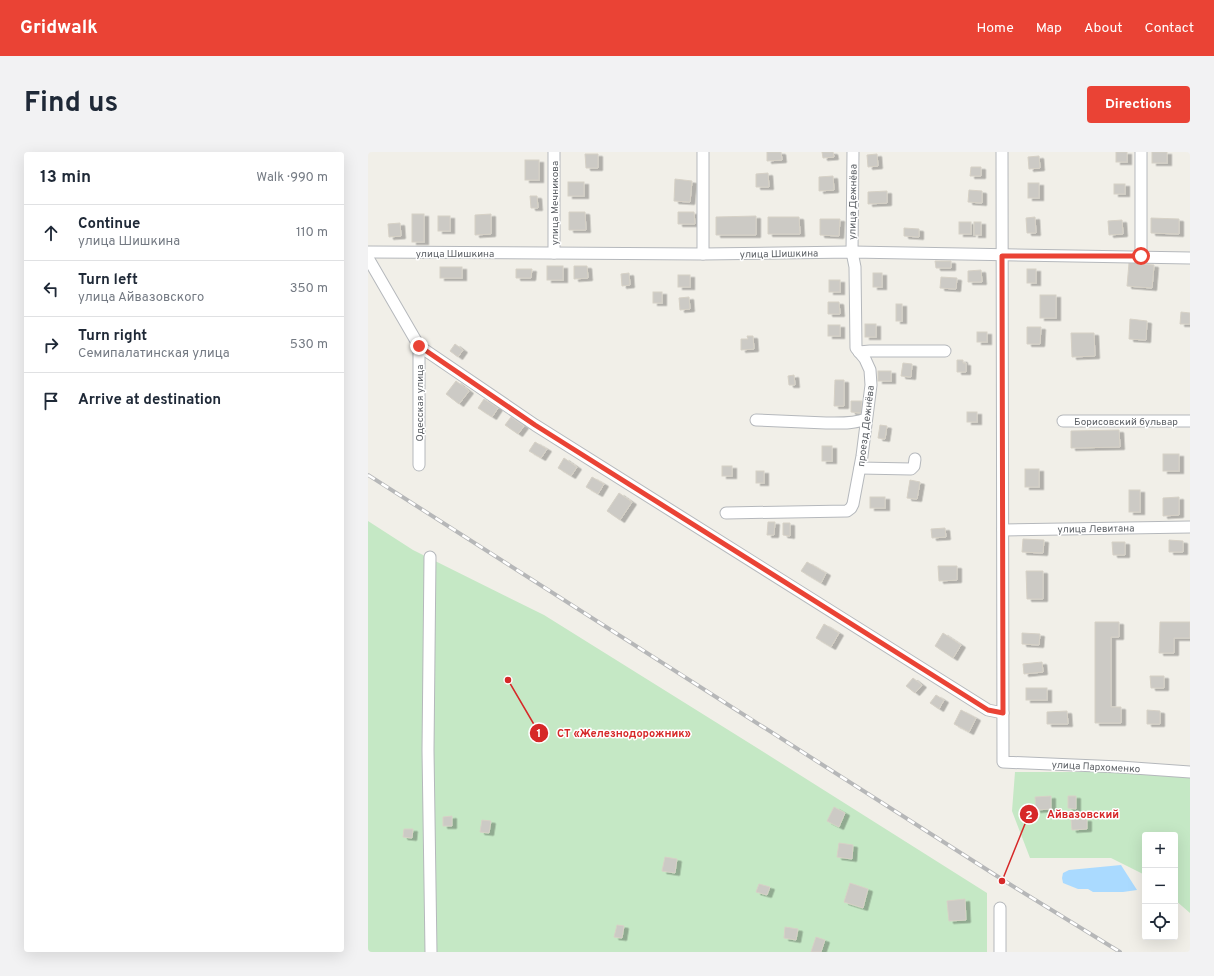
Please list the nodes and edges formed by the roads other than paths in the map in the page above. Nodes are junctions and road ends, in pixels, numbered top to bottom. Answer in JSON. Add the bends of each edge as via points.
{"nodes":[{"id":1,"x":554,"y":152,"type":"edge"},
{"id":2,"x":703,"y":152,"type":"edge"},
{"id":3,"x":853,"y":152,"type":"edge"},
{"id":4,"x":1002,"y":152,"type":"edge"},
{"id":5,"x":1141,"y":152,"type":"edge"},
{"id":6,"x":368,"y":252,"type":"edge"},
{"id":7,"x":852,"y":252,"type":"junction"},
{"id":8,"x":554,"y":253,"type":"junction"},
{"id":9,"x":703,"y":254,"type":"junction"},
{"id":10,"x":1002,"y":256,"type":"junction"},
{"id":11,"x":1141,"y":256,"type":"junction"},
{"id":12,"x":368,"y":258,"type":"edge"},
{"id":13,"x":1190,"y":258,"type":"edge"},
{"id":14,"x":419,"y":346,"type":"junction"},
{"id":15,"x":945,"y":351,"type":"dead end"},
{"id":16,"x":859,"y":352,"type":"junction"},
{"id":17,"x":866,"y":419,"type":"junction"},
{"id":18,"x":756,"y":420,"type":"dead end"},
{"id":19,"x":1190,"y":421,"type":"edge"},
{"id":20,"x":1063,"y":422,"type":"dead end"},
{"id":21,"x":915,"y":459,"type":"dead end"},
{"id":22,"x":419,"y":465,"type":"dead end"},
{"id":23,"x":860,"y":468,"type":"junction"},
{"id":24,"x":726,"y":513,"type":"dead end"},
{"id":25,"x":1190,"y":527,"type":"edge"},
{"id":26,"x":1002,"y":530,"type":"junction"},
{"id":27,"x":430,"y":557,"type":"dead end"},
{"id":28,"x":1003,"y":713,"type":"junction"},
{"id":29,"x":1190,"y":772,"type":"edge"},
{"id":30,"x":1000,"y":908,"type":"dead end"},
{"id":31,"x":431,"y":952,"type":"edge"},
{"id":32,"x":1000,"y":952,"type":"edge"}],
"edges":[{"from":1,"to":8,"type":"street","name":"улица Мечникова"},
{"from":2,"to":9,"type":"street"},
{"from":3,"to":7,"type":"street","name":"улица Дежнёва"},
{"from":4,"to":10,"type":"street"},
{"from":5,"to":11,"type":"street"},
{"from":6,"to":8,"type":"street","name":"улица Шишкина"},
{"from":7,"to":9,"type":"street","name":"улица Шишкина"},
{"from":7,"to":10,"type":"street","name":"улица Шишкина"},
{"from":7,"to":16,"type":"street","name":"проезд Дежнёва","via":[[855,267],[856,348]]},
{"from":8,"to":9,"type":"street","name":"улица Шишкина"},
{"from":10,"to":11,"type":"street","name":"улица Шишкина"},
{"from":10,"to":26,"type":"street"},
{"from":11,"to":13,"type":"street","name":"улица Шишкина"},
{"from":12,"to":14,"type":"street"},
{"from":14,"to":22,"type":"street","name":"Одесская улица"},
{"from":14,"to":28,"type":"street","via":[[549,434],[988,710]]},
{"from":15,"to":16,"type":"street"},
{"from":16,"to":17,"type":"street","name":"проезд Дежнёва","via":[[870,370],[871,385]]},
{"from":17,"to":18,"type":"street","via":[[860,422],[840,423]]},
{"from":17,"to":23,"type":"street","name":"проезд Дежнёва"},
{"from":19,"to":20,"type":"street","name":"Борисовский бульвар"},
{"from":21,"to":23,"type":"street","via":[[911,469]]},
{"from":23,"to":24,"type":"street","name":"проезд Дежнёва","via":[[851,508],[847,511]]},
{"from":25,"to":26,"type":"street","name":"улица Левитана"},
{"from":26,"to":28,"type":"street"},
{"from":27,"to":31,"type":"street","via":[[428,750]]},
{"from":28,"to":29,"type":"street","name":"улица Пархоменко","via":[[1003,762]]},
{"from":30,"to":32,"type":"street"}]}
